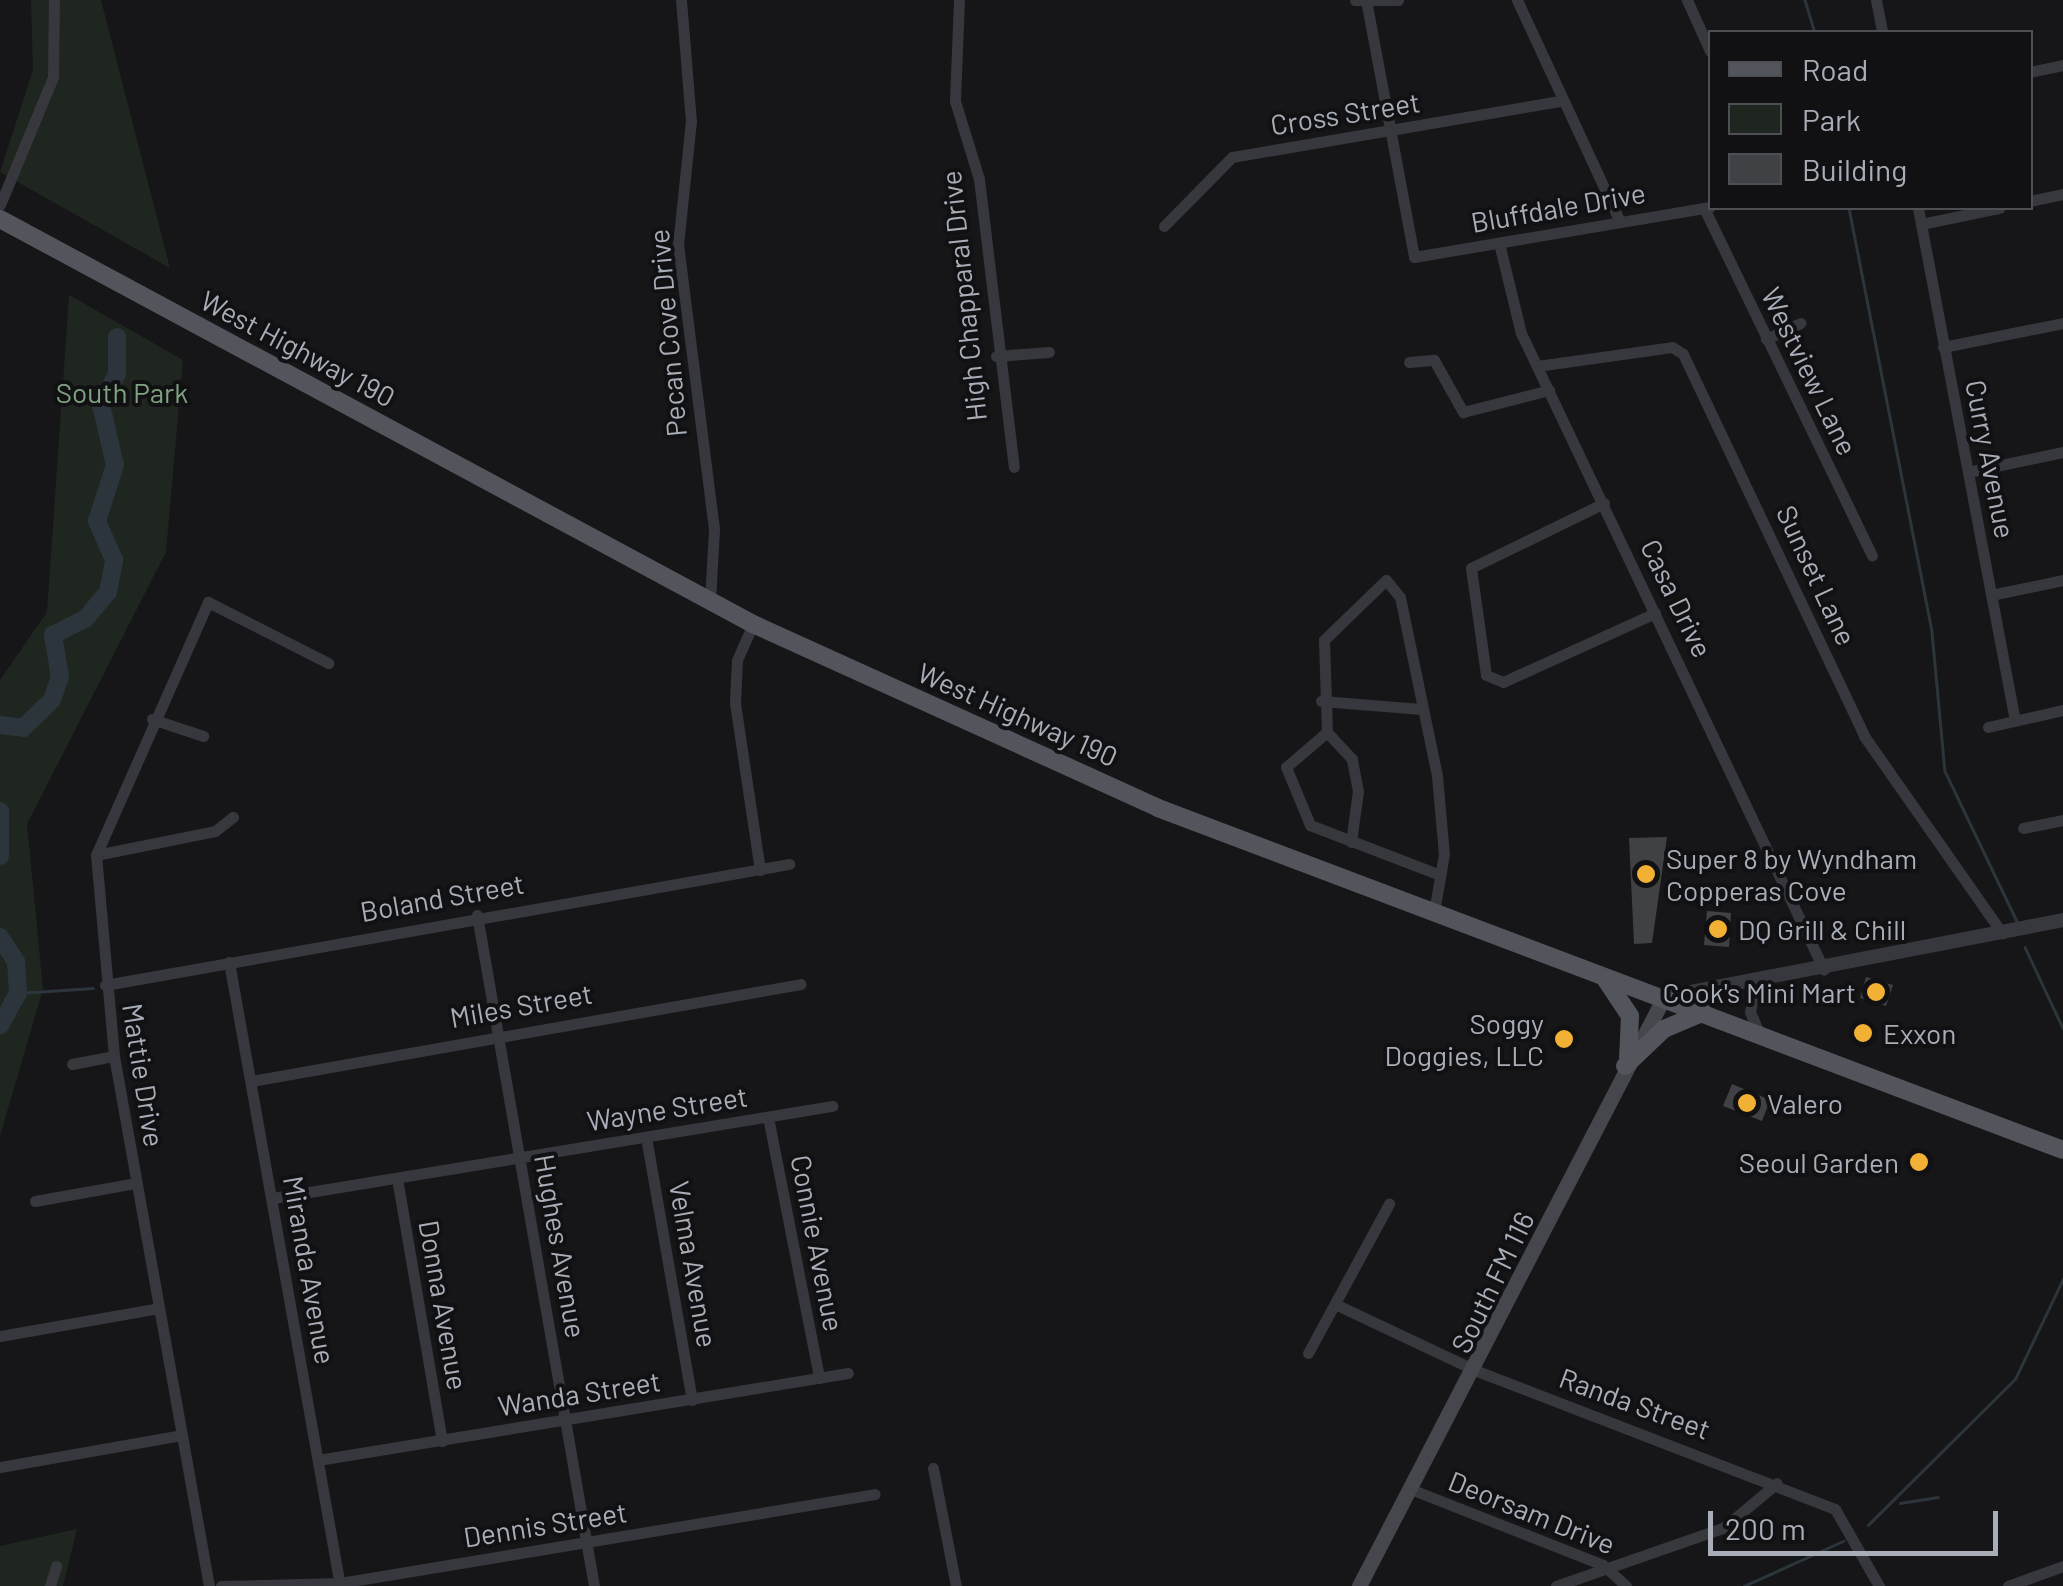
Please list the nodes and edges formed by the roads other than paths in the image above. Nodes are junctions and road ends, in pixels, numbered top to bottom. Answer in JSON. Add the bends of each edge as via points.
{"nodes":[{"id":1,"x":54,"y":0,"type":"edge"},
{"id":2,"x":681,"y":0,"type":"edge"},
{"id":3,"x":961,"y":0,"type":"edge"},
{"id":4,"x":1354,"y":0,"type":"edge"},
{"id":5,"x":1398,"y":0,"type":"edge"},
{"id":6,"x":1516,"y":0,"type":"edge"},
{"id":7,"x":1687,"y":0,"type":"edge"},
{"id":8,"x":1876,"y":0,"type":"edge"},
{"id":9,"x":1367,"y":3,"type":"edge"},
{"id":10,"x":1882,"y":30,"type":"edge"},
{"id":11,"x":1708,"y":47,"type":"edge"},
{"id":12,"x":2063,"y":65,"type":"edge"},
{"id":13,"x":2033,"y":71,"type":"edge"},
{"id":14,"x":1562,"y":100,"type":"junction"},
{"id":15,"x":1391,"y":134,"type":"junction"},
{"id":16,"x":2063,"y":194,"type":"edge"},
{"id":17,"x":2033,"y":200,"type":"edge"},
{"id":18,"x":0,"y":206,"type":"edge"},
{"id":19,"x":1707,"y":208,"type":"edge"},
{"id":20,"x":1918,"y":210,"type":"edge"},
{"id":21,"x":1989,"y":210,"type":"edge"},
{"id":22,"x":0,"y":219,"type":"edge"},
{"id":23,"x":1619,"y":220,"type":"junction"},
{"id":24,"x":1922,"y":224,"type":"junction"},
{"id":25,"x":1164,"y":226,"type":"dead end"},
{"id":26,"x":1499,"y":243,"type":"junction"},
{"id":27,"x":2063,"y":322,"type":"edge"},
{"id":28,"x":1802,"y":323,"type":"dead end"},
{"id":29,"x":1766,"y":339,"type":"junction"},
{"id":30,"x":1944,"y":347,"type":"junction"},
{"id":31,"x":1049,"y":352,"type":"dead end"},
{"id":32,"x":996,"y":356,"type":"junction"},
{"id":33,"x":1409,"y":362,"type":"dead end"},
{"id":34,"x":1537,"y":366,"type":"junction"},
{"id":35,"x":1549,"y":390,"type":"junction"},
{"id":36,"x":2063,"y":452,"type":"edge"},
{"id":37,"x":1014,"y":467,"type":"dead end"},
{"id":38,"x":1968,"y":472,"type":"junction"},
{"id":39,"x":1604,"y":503,"type":"junction"},
{"id":40,"x":1872,"y":555,"type":"dead end"},
{"id":41,"x":2063,"y":580,"type":"edge"},
{"id":42,"x":1992,"y":595,"type":"junction"},
{"id":43,"x":710,"y":602,"type":"junction"},
{"id":44,"x":1655,"y":612,"type":"junction"},
{"id":45,"x":753,"y":624,"type":"junction"},
{"id":46,"x":328,"y":663,"type":"dead end"},
{"id":47,"x":1322,"y":701,"type":"junction"},
{"id":48,"x":1422,"y":709,"type":"junction"},
{"id":49,"x":2063,"y":710,"type":"edge"},
{"id":50,"x":152,"y":719,"type":"junction"},
{"id":51,"x":2016,"y":720,"type":"junction"},
{"id":52,"x":1988,"y":727,"type":"dead end"},
{"id":53,"x":1327,"y":732,"type":"junction"},
{"id":54,"x":203,"y":736,"type":"dead end"},
{"id":55,"x":233,"y":817,"type":"dead end"},
{"id":56,"x":2063,"y":820,"type":"edge"},
{"id":57,"x":2024,"y":828,"type":"dead end"},
{"id":58,"x":1350,"y":842,"type":"junction"},
{"id":59,"x":96,"y":855,"type":"junction"},
{"id":60,"x":789,"y":864,"type":"dead end"},
{"id":61,"x":760,"y":870,"type":"junction"},
{"id":62,"x":1440,"y":875,"type":"junction"},
{"id":63,"x":1434,"y":912,"type":"junction"},
{"id":64,"x":477,"y":914,"type":"junction"},
{"id":65,"x":2063,"y":920,"type":"edge"},
{"id":66,"x":2002,"y":933,"type":"junction"},
{"id":67,"x":229,"y":962,"type":"junction"},
{"id":68,"x":1824,"y":970,"type":"junction"},
{"id":69,"x":1604,"y":977,"type":"junction"},
{"id":70,"x":801,"y":984,"type":"dead end"},
{"id":71,"x":1756,"y":984,"type":"junction"},
{"id":72,"x":106,"y":985,"type":"junction"},
{"id":73,"x":1664,"y":997,"type":"junction"},
{"id":74,"x":1704,"y":1012,"type":"junction"},
{"id":75,"x":499,"y":1033,"type":"junction"},
{"id":76,"x":1760,"y":1034,"type":"junction"},
{"id":77,"x":114,"y":1056,"type":"junction"},
{"id":78,"x":1627,"y":1063,"type":"junction"},
{"id":79,"x":72,"y":1064,"type":"dead end"},
{"id":80,"x":251,"y":1080,"type":"junction"},
{"id":81,"x":832,"y":1106,"type":"dead end"},
{"id":82,"x":768,"y":1117,"type":"junction"},
{"id":83,"x":646,"y":1137,"type":"junction"},
{"id":84,"x":2063,"y":1150,"type":"edge"},
{"id":85,"x":520,"y":1158,"type":"junction"},
{"id":86,"x":397,"y":1178,"type":"junction"},
{"id":87,"x":136,"y":1183,"type":"junction"},
{"id":88,"x":273,"y":1198,"type":"junction"},
{"id":89,"x":35,"y":1201,"type":"dead end"},
{"id":90,"x":1389,"y":1204,"type":"dead end"},
{"id":91,"x":1335,"y":1304,"type":"junction"},
{"id":92,"x":159,"y":1308,"type":"junction"},
{"id":93,"x":0,"y":1336,"type":"edge"},
{"id":94,"x":1308,"y":1353,"type":"dead end"},
{"id":95,"x":1477,"y":1371,"type":"junction"},
{"id":96,"x":848,"y":1372,"type":"dead end"},
{"id":97,"x":819,"y":1378,"type":"junction"},
{"id":98,"x":692,"y":1400,"type":"junction"},
{"id":99,"x":565,"y":1421,"type":"junction"},
{"id":100,"x":182,"y":1435,"type":"junction"},
{"id":101,"x":442,"y":1441,"type":"junction"},
{"id":102,"x":318,"y":1460,"type":"junction"},
{"id":103,"x":0,"y":1467,"type":"edge"},
{"id":104,"x":933,"y":1468,"type":"dead end"},
{"id":105,"x":1777,"y":1483,"type":"junction"},
{"id":106,"x":1413,"y":1490,"type":"junction"},
{"id":107,"x":876,"y":1494,"type":"dead end"},
{"id":108,"x":586,"y":1542,"type":"junction"},
{"id":109,"x":1603,"y":1565,"type":"junction"},
{"id":110,"x":56,"y":1566,"type":"dead end"},
{"id":111,"x":2063,"y":1566,"type":"edge"},
{"id":112,"x":340,"y":1584,"type":"edge"},
{"id":113,"x":2016,"y":1585,"type":"edge"},
{"id":114,"x":50,"y":1586,"type":"edge"},
{"id":115,"x":209,"y":1586,"type":"edge"},
{"id":116,"x":222,"y":1586,"type":"edge"},
{"id":117,"x":594,"y":1586,"type":"edge"},
{"id":118,"x":956,"y":1586,"type":"edge"},
{"id":119,"x":1358,"y":1586,"type":"edge"},
{"id":120,"x":1556,"y":1586,"type":"edge"},
{"id":121,"x":1626,"y":1586,"type":"edge"},
{"id":122,"x":1879,"y":1586,"type":"edge"}],
"edges":[{"from":1,"to":18,"type":"street","via":[[53,77]]},
{"from":2,"to":43,"type":"street","name":"Pecan Cove Drive","via":[[691,121],[678,244],[714,530]]},
{"from":3,"to":32,"type":"street","name":"High Chapparal Drive","via":[[955,101],[979,179]]},
{"from":4,"to":9,"type":"street"},
{"from":5,"to":9,"type":"street"},
{"from":6,"to":14,"type":"street"},
{"from":7,"to":11,"type":"street"},
{"from":8,"to":10,"type":"street"},
{"from":9,"to":15,"type":"street"},
{"from":12,"to":13,"type":"street"},
{"from":14,"to":15,"type":"street","name":"Cross Street"},
{"from":14,"to":23,"type":"street"},
{"from":15,"to":25,"type":"street","name":"Cross Street","via":[[1232,157]]},
{"from":15,"to":26,"type":"street","name":"Bluffdale Drive","via":[[1414,257]]},
{"from":16,"to":17,"type":"street"},
{"from":19,"to":23,"type":"street","name":"Bluffdale Drive"},
{"from":19,"to":29,"type":"street","name":"Westview Lane"},
{"from":20,"to":24,"type":"street","name":"Curry Avenue"},
{"from":21,"to":24,"type":"street"},
{"from":22,"to":43,"type":"main road","name":"West Highway 190"},
{"from":23,"to":26,"type":"street","name":"Bluffdale Drive"},
{"from":24,"to":30,"type":"street","name":"Curry Avenue"},
{"from":26,"to":34,"type":"street","name":"Casa Drive","via":[[1507,296]]},
{"from":27,"to":30,"type":"street"},
{"from":28,"to":29,"type":"street"},
{"from":29,"to":40,"type":"street","name":"Westview Lane"},
{"from":30,"to":38,"type":"street","name":"Curry Avenue"},
{"from":31,"to":32,"type":"street"},
{"from":32,"to":37,"type":"street","name":"High Chapparal Drive"},
{"from":33,"to":35,"type":"street","via":[[1434,360],[1462,412]]},
{"from":34,"to":35,"type":"street","name":"Casa Drive"},
{"from":34,"to":66,"type":"street","name":"Sunset Lane","via":[[1672,347],[1683,354],[1864,736]]},
{"from":35,"to":39,"type":"street","name":"Casa Drive"},
{"from":36,"to":38,"type":"street"},
{"from":38,"to":42,"type":"street","name":"Curry Avenue"},
{"from":39,"to":44,"type":"street","name":"Casa Drive"},
{"from":39,"to":44,"type":"street","via":[[1470,568],[1486,674],[1503,682]]},
{"from":41,"to":42,"type":"street"},
{"from":42,"to":51,"type":"street","name":"Curry Avenue"},
{"from":43,"to":45,"type":"main road","name":"West Highway 190"},
{"from":44,"to":68,"type":"street","name":"Casa Drive"},
{"from":45,"to":61,"type":"street","via":[[737,660],[735,703]]},
{"from":45,"to":63,"type":"main road","name":"West Highway 190","via":[[1158,808]]},
{"from":46,"to":50,"type":"street","name":"Mattie Drive","via":[[218,601],[198,610]]},
{"from":47,"to":48,"type":"street"},
{"from":47,"to":48,"type":"street","via":[[1324,640],[1386,580],[1400,597]]},
{"from":47,"to":53,"type":"street"},
{"from":48,"to":62,"type":"street","via":[[1436,776]]},
{"from":49,"to":51,"type":"street"},
{"from":50,"to":54,"type":"street"},
{"from":50,"to":59,"type":"street","name":"Mattie Drive"},
{"from":51,"to":52,"type":"street"},
{"from":53,"to":58,"type":"street","via":[[1352,759],[1358,791]]},
{"from":53,"to":58,"type":"street","via":[[1286,767],[1310,825]]},
{"from":55,"to":59,"type":"street","via":[[215,831]]},
{"from":56,"to":57,"type":"street"},
{"from":58,"to":62,"type":"street"},
{"from":59,"to":72,"type":"street","name":"Mattie Drive"},
{"from":60,"to":61,"type":"street","name":"Boland Street"},
{"from":61,"to":64,"type":"street","name":"Boland Street"},
{"from":62,"to":63,"type":"street"},
{"from":63,"to":69,"type":"main road","name":"West Highway 190"},
{"from":64,"to":67,"type":"street","name":"Boland Street"},
{"from":64,"to":75,"type":"street","name":"Hughes Avenue"},
{"from":65,"to":66,"type":"street"},
{"from":66,"to":68,"type":"street"},
{"from":67,"to":72,"type":"street","name":"Boland Street"},
{"from":67,"to":80,"type":"street","name":"Miranda Avenue"},
{"from":68,"to":71,"type":"street"},
{"from":69,"to":73,"type":"main road","name":"West Highway 190"},
{"from":69,"to":78,"type":"main road","via":[[1630,1016]]},
{"from":70,"to":75,"type":"street","name":"Miles Street"},
{"from":71,"to":73,"type":"street"},
{"from":71,"to":76,"type":"street","via":[[1750,1012]]},
{"from":72,"to":77,"type":"street","name":"Mattie Drive"},
{"from":73,"to":74,"type":"main road","name":"West Highway 190"},
{"from":73,"to":78,"type":"main road","name":"South FM 116"},
{"from":74,"to":76,"type":"main road","name":"West Highway 190"},
{"from":74,"to":78,"type":"main road","via":[[1664,1029]]},
{"from":75,"to":80,"type":"street","name":"Miles Street"},
{"from":75,"to":85,"type":"street","name":"Hughes Avenue"},
{"from":76,"to":84,"type":"main road","name":"West Highway 190"},
{"from":77,"to":79,"type":"street"},
{"from":77,"to":87,"type":"street","name":"Mattie Drive"},
{"from":78,"to":95,"type":"main road","name":"South FM 116"},
{"from":80,"to":88,"type":"street","name":"Miranda Avenue"},
{"from":81,"to":82,"type":"street","name":"Wayne Street"},
{"from":82,"to":83,"type":"street","name":"Wayne Street"},
{"from":82,"to":97,"type":"street","name":"Connie Avenue"},
{"from":83,"to":85,"type":"street","name":"Wayne Street"},
{"from":83,"to":98,"type":"street","name":"Velma Avenue"},
{"from":85,"to":86,"type":"street","name":"Wayne Street"},
{"from":85,"to":99,"type":"street","name":"Hughes Avenue"},
{"from":86,"to":88,"type":"street","name":"Wayne Street"},
{"from":86,"to":101,"type":"street","name":"Donna Avenue"},
{"from":87,"to":89,"type":"street"},
{"from":87,"to":92,"type":"street","name":"Mattie Drive"},
{"from":88,"to":102,"type":"street","name":"Miranda Avenue"},
{"from":90,"to":91,"type":"street"},
{"from":91,"to":94,"type":"street"},
{"from":91,"to":95,"type":"street","name":"Randa Street"},
{"from":92,"to":93,"type":"street"},
{"from":92,"to":100,"type":"street","name":"Mattie Drive"},
{"from":95,"to":105,"type":"street","name":"Randa Street"},
{"from":95,"to":106,"type":"main road","name":"South FM 116"},
{"from":96,"to":97,"type":"street","name":"Wanda Street"},
{"from":97,"to":98,"type":"street","name":"Wanda Street"},
{"from":98,"to":99,"type":"street","name":"Wanda Street"},
{"from":99,"to":101,"type":"street","name":"Wanda Street"},
{"from":99,"to":108,"type":"street","name":"Hughes Avenue"},
{"from":100,"to":103,"type":"street"},
{"from":100,"to":115,"type":"street","name":"Mattie Drive"},
{"from":101,"to":102,"type":"street","name":"Wanda Street"},
{"from":102,"to":112,"type":"street","name":"Miranda Avenue"},
{"from":104,"to":118,"type":"street"},
{"from":105,"to":109,"type":"street","via":[[1723,1528]]},
{"from":105,"to":122,"type":"street","name":"Randa Street","via":[[1849,1521]]},
{"from":106,"to":109,"type":"street","name":"Deorsam Drive"},
{"from":106,"to":119,"type":"main road","name":"South FM 116"},
{"from":107,"to":108,"type":"street","name":"Dennis Street"},
{"from":108,"to":112,"type":"street","name":"Dennis Street"},
{"from":108,"to":117,"type":"street","name":"Hughes Avenue"},
{"from":109,"to":120,"type":"street"},
{"from":109,"to":121,"type":"street","name":"Deorsam Drive"},
{"from":110,"to":114,"type":"street"},
{"from":111,"to":113,"type":"street"},
{"from":112,"to":116,"type":"street","name":"Dennis Street"}]}
